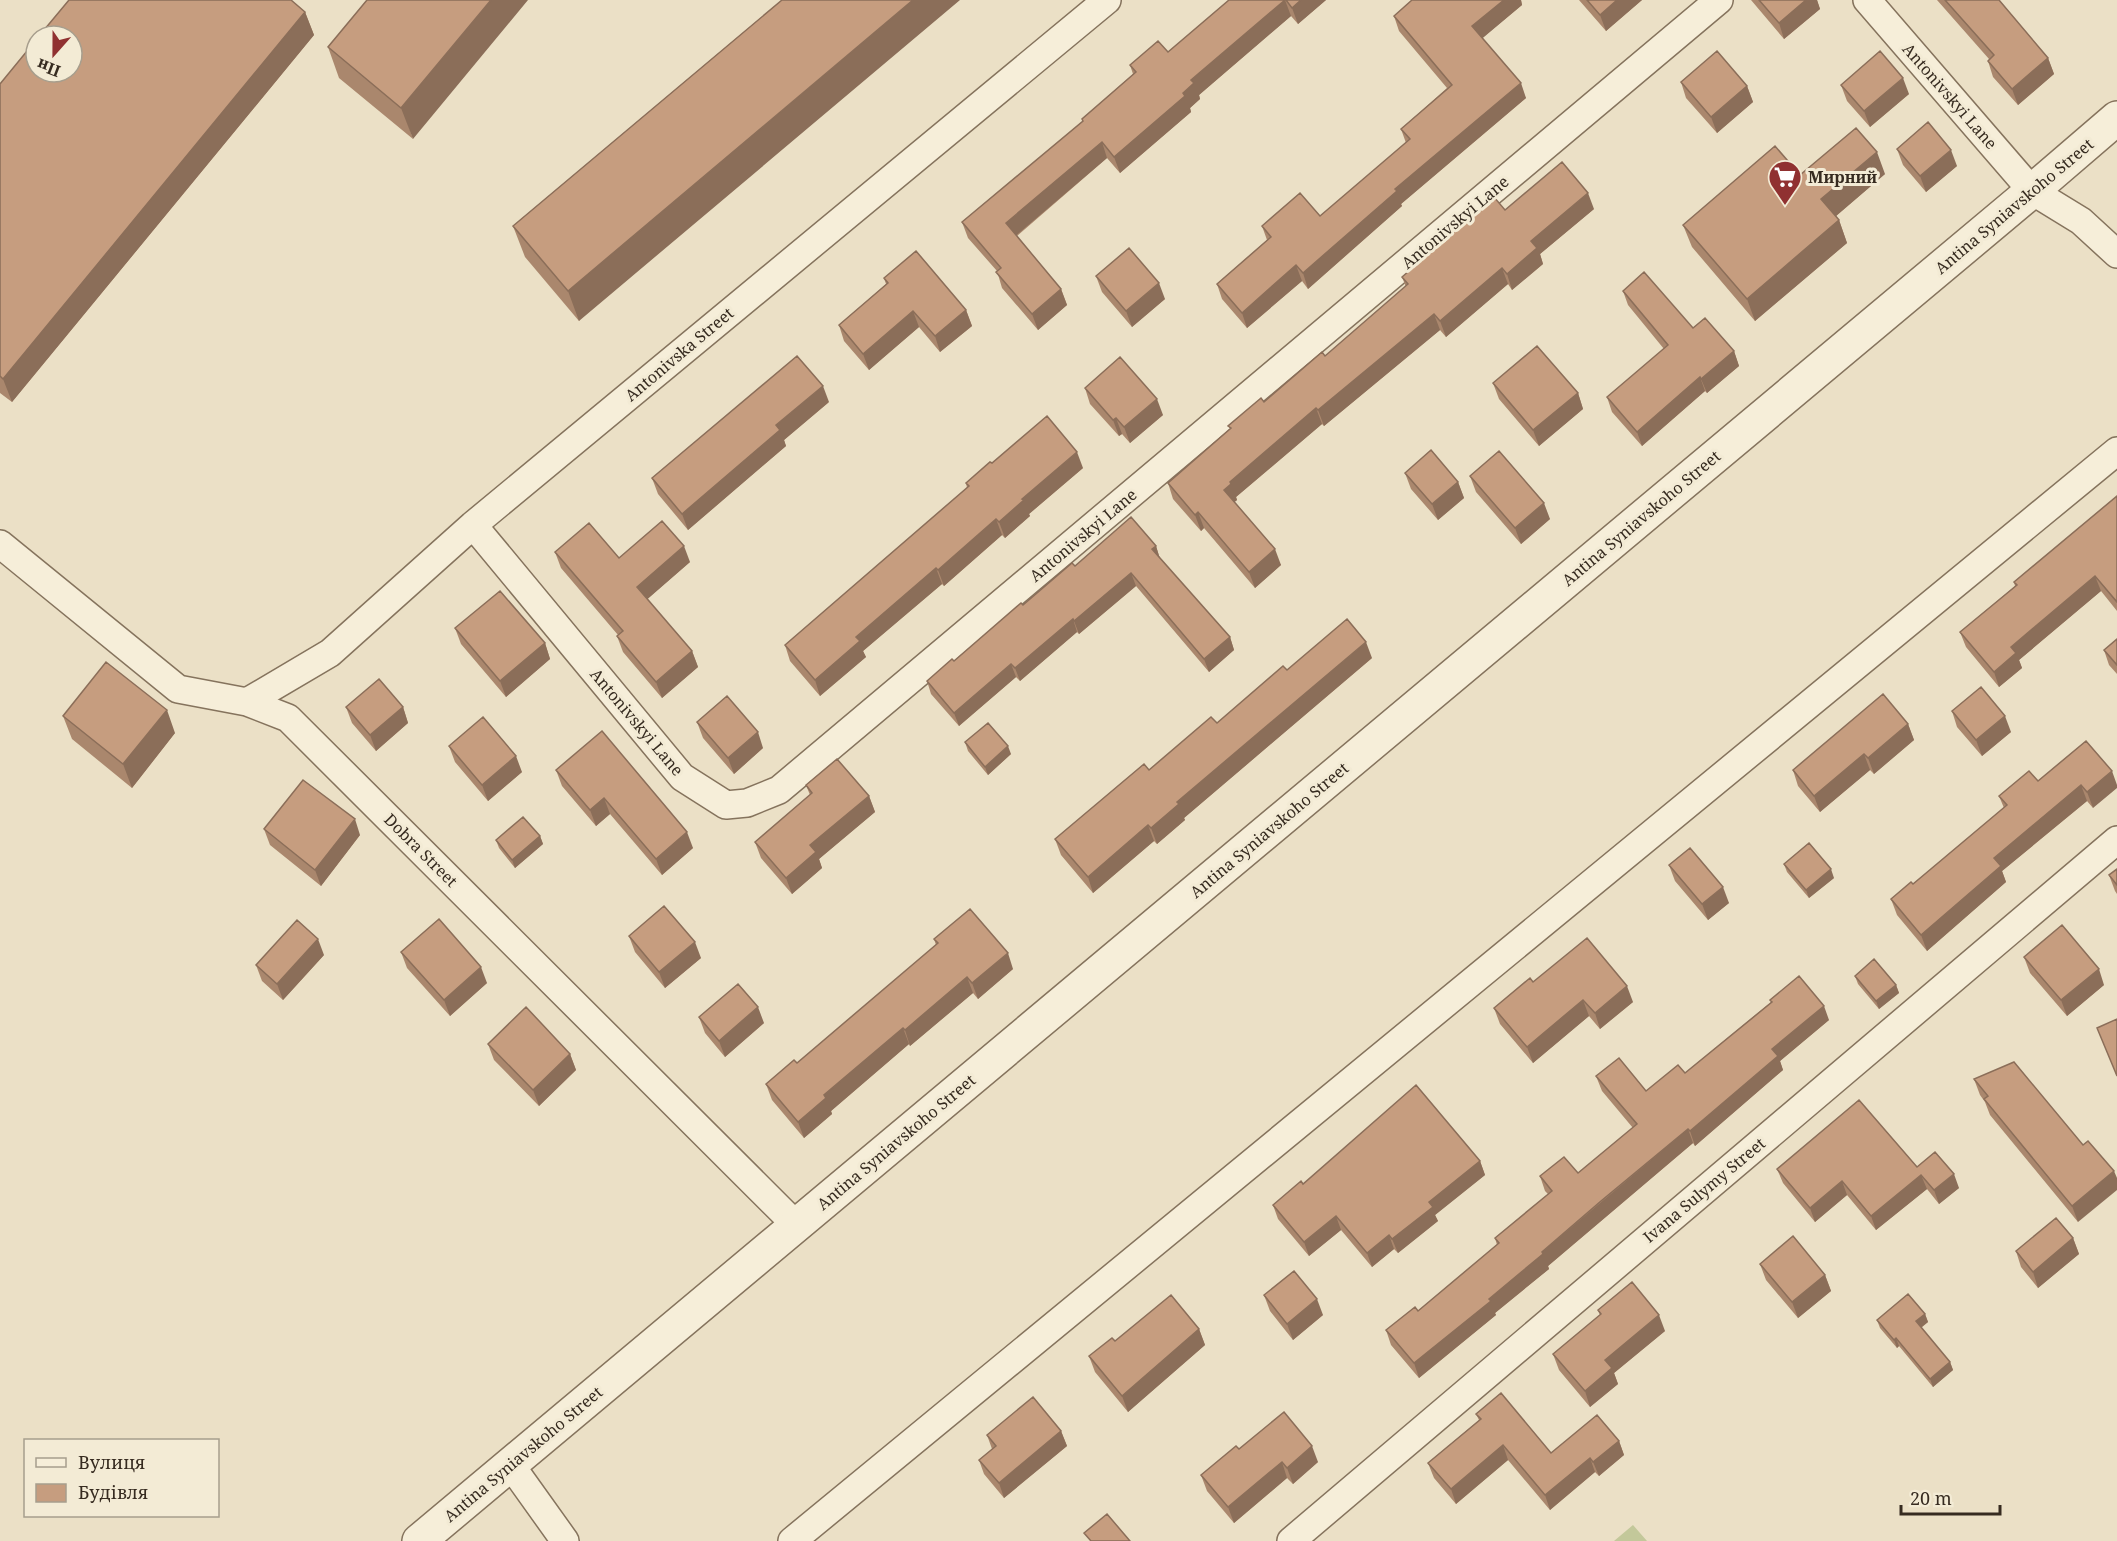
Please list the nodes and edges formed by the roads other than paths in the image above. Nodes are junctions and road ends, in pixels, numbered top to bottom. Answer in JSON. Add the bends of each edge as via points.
{"nodes":[{"id":1,"x":1107,"y":0,"type":"edge"},
{"id":2,"x":1719,"y":0,"type":"edge"},
{"id":3,"x":1867,"y":0,"type":"edge"},
{"id":4,"x":2117,"y":118,"type":"edge"},
{"id":5,"x":2032,"y":191,"type":"junction"},
{"id":6,"x":2117,"y":254,"type":"edge"},
{"id":7,"x":2117,"y":451,"type":"edge"},
{"id":8,"x":473,"y":525,"type":"junction"},
{"id":9,"x":0,"y":544,"type":"edge"},
{"id":10,"x":247,"y":702,"type":"junction"},
{"id":11,"x":2117,"y":840,"type":"edge"},
{"id":12,"x":796,"y":1226,"type":"junction"},
{"id":13,"x":510,"y":1464,"type":"junction"},
{"id":14,"x":419,"y":1541,"type":"edge"},
{"id":15,"x":566,"y":1541,"type":"edge"},
{"id":16,"x":792,"y":1541,"type":"edge"},
{"id":17,"x":1291,"y":1541,"type":"edge"}],
"edges":[{"from":1,"to":8,"type":"street","name":"Antonivska Street"},
{"from":2,"to":8,"type":"street","name":"Antonivskyi Lane","via":[[779,790],[747,803],[726,805],[682,777]]},
{"from":3,"to":5,"type":"street","name":"Antonivskyi Lane"},
{"from":4,"to":5,"type":"street","name":"Antina Syniavskoho Street"},
{"from":5,"to":6,"type":"street","name":"Antonivskyi Lane","via":[[2081,221]]},
{"from":5,"to":12,"type":"street","name":"Antina Syniavskoho Street"},
{"from":7,"to":16,"type":"street"},
{"from":8,"to":10,"type":"street","name":"Antonivska Street","via":[[330,652]]},
{"from":9,"to":10,"type":"street","name":"Dobra Street","via":[[178,689]]},
{"from":10,"to":12,"type":"street","name":"Dobra Street","via":[[288,718]]},
{"from":11,"to":17,"type":"street","name":"Ivana Sulymy Street"},
{"from":12,"to":13,"type":"street","name":"Antina Syniavskoho Street"},
{"from":13,"to":14,"type":"street","name":"Antina Syniavskoho Street"},
{"from":13,"to":15,"type":"street"}]}
